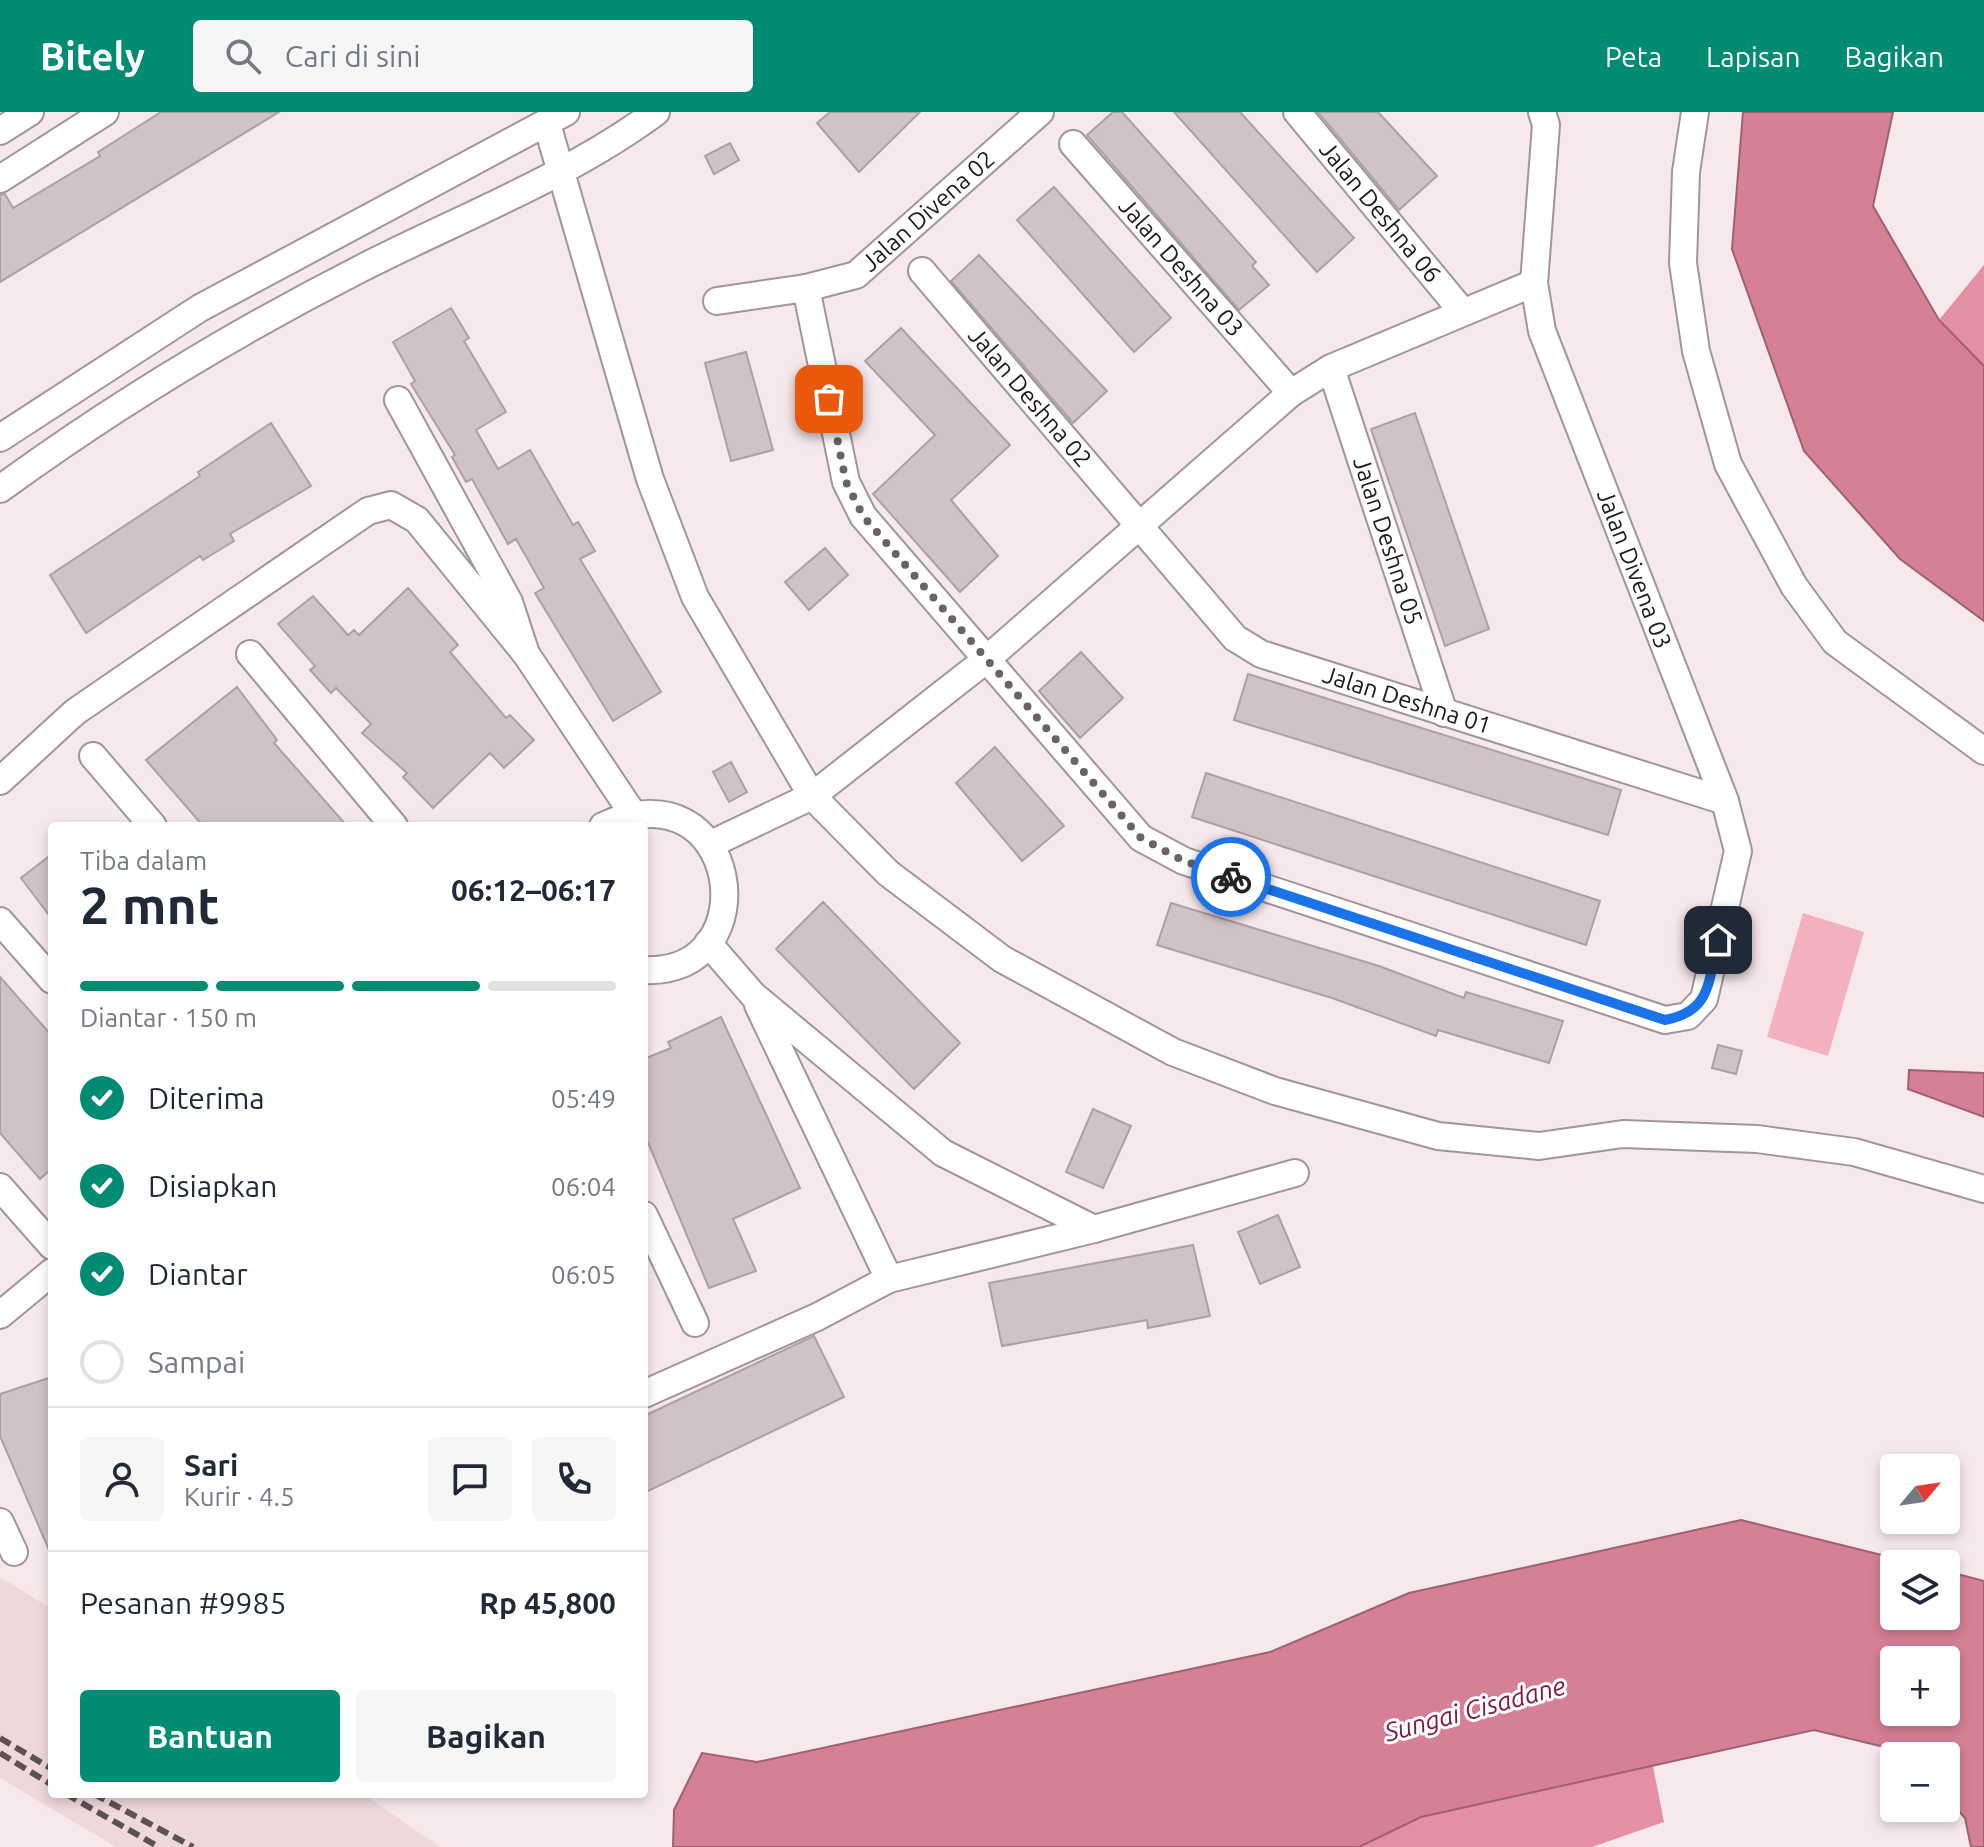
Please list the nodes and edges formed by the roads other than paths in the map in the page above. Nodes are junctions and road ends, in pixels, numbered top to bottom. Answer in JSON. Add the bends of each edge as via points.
{"nodes":[{"id":1,"x":30,"y":112,"type":"edge"},
{"id":2,"x":105,"y":112,"type":"edge"},
{"id":3,"x":656,"y":112,"type":"edge"},
{"id":4,"x":1040,"y":112,"type":"edge"},
{"id":5,"x":1297,"y":112,"type":"edge"},
{"id":6,"x":1542,"y":112,"type":"edge"},
{"id":7,"x":1695,"y":112,"type":"edge"},
{"id":8,"x":556,"y":118,"type":"edge"},
{"id":9,"x":0,"y":131,"type":"edge"},
{"id":10,"x":1073,"y":144,"type":"dead end"},
{"id":11,"x":562,"y":168,"type":"junction"},
{"id":12,"x":0,"y":179,"type":"edge"},
{"id":13,"x":922,"y":271,"type":"dead end"},
{"id":14,"x":1534,"y":283,"type":"junction"},
{"id":15,"x":806,"y":288,"type":"junction"},
{"id":16,"x":717,"y":301,"type":"dead end"},
{"id":17,"x":1462,"y":311,"type":"junction"},
{"id":18,"x":1331,"y":368,"type":"junction"},
{"id":19,"x":1291,"y":393,"type":"junction"},
{"id":20,"x":398,"y":400,"type":"dead end"},
{"id":21,"x":0,"y":438,"type":"edge"},
{"id":22,"x":0,"y":489,"type":"edge"},
{"id":23,"x":1138,"y":523,"type":"junction"},
{"id":24,"x":250,"y":654,"type":"dead end"},
{"id":25,"x":526,"y":654,"type":"junction"},
{"id":26,"x":987,"y":659,"type":"junction"},
{"id":27,"x":1444,"y":713,"type":"junction"},
{"id":28,"x":1984,"y":751,"type":"edge"},
{"id":29,"x":93,"y":756,"type":"dead end"},
{"id":30,"x":0,"y":781,"type":"edge"},
{"id":31,"x":812,"y":796,"type":"junction"},
{"id":32,"x":1725,"y":801,"type":"junction"},
{"id":33,"x":633,"y":814,"type":"junction"},
{"id":34,"x":150,"y":822,"type":"edge"},
{"id":35,"x":391,"y":822,"type":"edge"},
{"id":36,"x":613,"y":822,"type":"edge"},
{"id":37,"x":711,"y":844,"type":"junction"},
{"id":38,"x":0,"y":921,"type":"edge"},
{"id":39,"x":708,"y":943,"type":"junction"},
{"id":40,"x":648,"y":970,"type":"edge"},
{"id":41,"x":48,"y":975,"type":"edge"},
{"id":42,"x":753,"y":995,"type":"junction"},
{"id":43,"x":1295,"y":1173,"type":"dead end"},
{"id":44,"x":0,"y":1187,"type":"edge"},
{"id":45,"x":1984,"y":1189,"type":"edge"},
{"id":46,"x":648,"y":1223,"type":"edge"},
{"id":47,"x":1094,"y":1229,"type":"junction"},
{"id":48,"x":48,"y":1241,"type":"edge"},
{"id":49,"x":48,"y":1275,"type":"edge"},
{"id":50,"x":889,"y":1279,"type":"junction"},
{"id":51,"x":0,"y":1315,"type":"edge"},
{"id":52,"x":695,"y":1323,"type":"dead end"},
{"id":53,"x":648,"y":1392,"type":"edge"},
{"id":54,"x":0,"y":1522,"type":"edge"},
{"id":55,"x":14,"y":1552,"type":"dead end"}],
"edges":[{"from":1,"to":9,"type":"street"},
{"from":2,"to":12,"type":"street"},
{"from":3,"to":11,"type":"street"},
{"from":4,"to":15,"type":"street","name":"Jalan Divena 02","via":[[856,275]]},
{"from":5,"to":17,"type":"street","name":"Jalan Deshna 06"},
{"from":6,"to":14,"type":"street","name":"Jalan Divena 03","via":[[1546,125]]},
{"from":7,"to":28,"type":"street","via":[[1686,172],[1683,263],[1696,351],[1728,464],[1794,586],[1835,642]]},
{"from":8,"to":11,"type":"street"},
{"from":8,"to":21,"type":"street","via":[[200,308]]},
{"from":10,"to":19,"type":"street","name":"Jalan Deshna 03"},
{"from":11,"to":22,"type":"street","via":[[359,269],[216,348],[79,431]]},
{"from":11,"to":31,"type":"street","via":[[650,479],[695,597]]},
{"from":13,"to":23,"type":"street","name":"Jalan Deshna 02"},
{"from":14,"to":17,"type":"street"},
{"from":14,"to":32,"type":"street","name":"Jalan Divena 03","via":[[1542,331]]},
{"from":15,"to":16,"type":"street","name":"Jalan Divena 02"},
{"from":15,"to":26,"type":"street","via":[[846,482],[863,516]]},
{"from":17,"to":18,"type":"street"},
{"from":18,"to":19,"type":"street"},
{"from":18,"to":27,"type":"street","name":"Jalan Deshna 05"},
{"from":19,"to":23,"type":"street"},
{"from":20,"to":25,"type":"street","via":[[509,602]]},
{"from":23,"to":26,"type":"street"},
{"from":23,"to":27,"type":"street","name":"Jalan Deshna 01","via":[[1235,638],[1261,654]]},
{"from":24,"to":35,"type":"street"},
{"from":25,"to":30,"type":"street","via":[[417,520],[391,505],[368,511],[75,712]]},
{"from":25,"to":33,"type":"street"},
{"from":26,"to":31,"type":"street"},
{"from":26,"to":32,"type":"street","name":"Jalan Divena 03","via":[[1141,838],[1184,861],[1665,1020],[1688,1016],[1704,999],[1738,851]]},
{"from":27,"to":32,"type":"street","name":"Jalan Deshna 01"},
{"from":29,"to":34,"type":"street"},
{"from":31,"to":37,"type":"street"},
{"from":31,"to":45,"type":"street","via":[[888,873],[1002,959],[1173,1052],[1275,1091],[1438,1136],[1539,1146],[1623,1134],[1784,1141],[1870,1155]]},
{"from":33,"to":36,"type":"street"},
{"from":33,"to":37,"type":"street","via":[[662,814],[689,824]]},
{"from":37,"to":39,"type":"street","via":[[723,868],[727,894],[722,920]]},
{"from":38,"to":41,"type":"street"},
{"from":39,"to":40,"type":"street","via":[[686,961]]},
{"from":39,"to":42,"type":"street"},
{"from":42,"to":47,"type":"street","via":[[943,1153]]},
{"from":42,"to":50,"type":"street"},
{"from":43,"to":47,"type":"street"},
{"from":44,"to":48,"type":"street"},
{"from":46,"to":52,"type":"street"},
{"from":47,"to":50,"type":"street"},
{"from":49,"to":51,"type":"street"},
{"from":50,"to":53,"type":"street"},
{"from":54,"to":55,"type":"street"}]}
